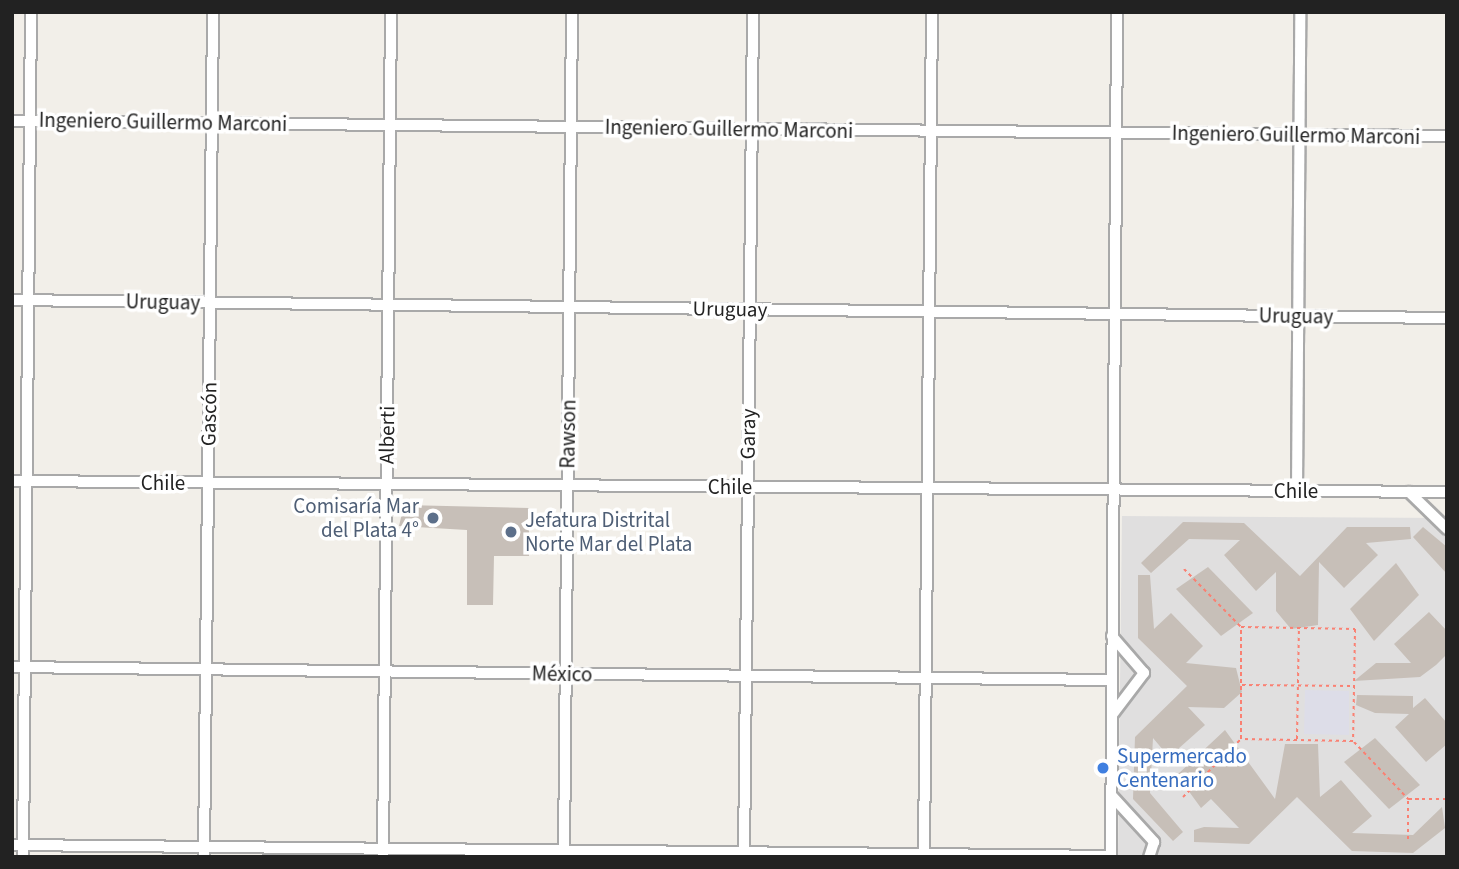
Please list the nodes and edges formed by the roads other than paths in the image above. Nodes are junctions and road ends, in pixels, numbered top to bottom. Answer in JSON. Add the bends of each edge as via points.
{"nodes":[{"id":1,"x":31,"y":12,"type":"edge"},
{"id":2,"x":213,"y":12,"type":"edge"},
{"id":3,"x":391,"y":12,"type":"edge"},
{"id":4,"x":572,"y":12,"type":"edge"},
{"id":5,"x":752,"y":12,"type":"edge"},
{"id":6,"x":932,"y":12,"type":"edge"},
{"id":7,"x":1117,"y":12,"type":"edge"},
{"id":8,"x":1300,"y":12,"type":"edge"},
{"id":9,"x":12,"y":121,"type":"edge"},
{"id":10,"x":30,"y":121,"type":"junction"},
{"id":11,"x":212,"y":123,"type":"junction"},
{"id":12,"x":390,"y":125,"type":"junction"},
{"id":13,"x":571,"y":127,"type":"junction"},
{"id":14,"x":751,"y":129,"type":"junction"},
{"id":15,"x":931,"y":131,"type":"junction"},
{"id":16,"x":1116,"y":133,"type":"junction"},
{"id":17,"x":1299,"y":135,"type":"junction"},
{"id":18,"x":1447,"y":136,"type":"edge"},
{"id":19,"x":12,"y":300,"type":"edge"},
{"id":20,"x":29,"y":301,"type":"junction"},
{"id":21,"x":210,"y":303,"type":"junction"},
{"id":22,"x":388,"y":305,"type":"junction"},
{"id":23,"x":569,"y":307,"type":"junction"},
{"id":24,"x":750,"y":309,"type":"junction"},
{"id":25,"x":929,"y":311,"type":"junction"},
{"id":26,"x":1115,"y":314,"type":"junction"},
{"id":27,"x":1298,"y":316,"type":"junction"},
{"id":28,"x":1447,"y":318,"type":"edge"},
{"id":29,"x":12,"y":481,"type":"edge"},
{"id":30,"x":27,"y":482,"type":"junction"},
{"id":31,"x":208,"y":483,"type":"junction"},
{"id":32,"x":387,"y":484,"type":"junction"},
{"id":33,"x":567,"y":485,"type":"junction"},
{"id":34,"x":748,"y":487,"type":"junction"},
{"id":35,"x":927,"y":488,"type":"junction"},
{"id":36,"x":1113,"y":490,"type":"junction"},
{"id":37,"x":1297,"y":491,"type":"junction"},
{"id":38,"x":1409,"y":492,"type":"junction"},
{"id":39,"x":1447,"y":492,"type":"edge"},
{"id":40,"x":1447,"y":530,"type":"edge"},
{"id":41,"x":1112,"y":636,"type":"junction"},
{"id":42,"x":12,"y":667,"type":"edge"},
{"id":43,"x":25,"y":667,"type":"junction"},
{"id":44,"x":206,"y":669,"type":"junction"},
{"id":45,"x":385,"y":671,"type":"junction"},
{"id":46,"x":565,"y":674,"type":"junction"},
{"id":47,"x":746,"y":676,"type":"junction"},
{"id":48,"x":925,"y":678,"type":"junction"},
{"id":49,"x":1112,"y":680,"type":"junction"},
{"id":50,"x":1112,"y":715,"type":"junction"},
{"id":51,"x":1111,"y":795,"type":"junction"},
{"id":52,"x":20,"y":849,"type":"edge"},
{"id":53,"x":204,"y":852,"type":"edge"},
{"id":54,"x":383,"y":853,"type":"edge"},
{"id":55,"x":564,"y":854,"type":"edge"},
{"id":56,"x":744,"y":855,"type":"edge"},
{"id":57,"x":924,"y":856,"type":"edge"},
{"id":58,"x":1111,"y":857,"type":"edge"},
{"id":59,"x":1149,"y":857,"type":"edge"}],
"edges":[{"from":1,"to":10,"type":"street"},
{"from":2,"to":11,"type":"street","name":"Gascón"},
{"from":3,"to":12,"type":"street","name":"Alberti"},
{"from":4,"to":13,"type":"street","name":"Rawson"},
{"from":5,"to":14,"type":"street","name":"Garay"},
{"from":6,"to":15,"type":"street"},
{"from":7,"to":16,"type":"street"},
{"from":8,"to":17,"type":"street"},
{"from":9,"to":10,"type":"street","name":"Ingeniero Guillermo Marconi"},
{"from":10,"to":11,"type":"street","name":"Ingeniero Guillermo Marconi"},
{"from":10,"to":20,"type":"street"},
{"from":11,"to":12,"type":"street","name":"Ingeniero Guillermo Marconi"},
{"from":11,"to":21,"type":"street","name":"Gascón"},
{"from":12,"to":13,"type":"street","name":"Ingeniero Guillermo Marconi"},
{"from":12,"to":22,"type":"street","name":"Alberti"},
{"from":13,"to":14,"type":"street","name":"Ingeniero Guillermo Marconi"},
{"from":13,"to":23,"type":"street","name":"Rawson"},
{"from":14,"to":15,"type":"street","name":"Ingeniero Guillermo Marconi"},
{"from":14,"to":24,"type":"street","name":"Garay"},
{"from":15,"to":16,"type":"street","name":"Ingeniero Guillermo Marconi"},
{"from":15,"to":25,"type":"street"},
{"from":16,"to":17,"type":"street","name":"Ingeniero Guillermo Marconi"},
{"from":16,"to":26,"type":"street"},
{"from":17,"to":18,"type":"street","name":"Ingeniero Guillermo Marconi"},
{"from":17,"to":27,"type":"street"},
{"from":19,"to":20,"type":"street","name":"Uruguay"},
{"from":20,"to":21,"type":"street","name":"Uruguay"},
{"from":20,"to":30,"type":"street"},
{"from":21,"to":22,"type":"street","name":"Uruguay"},
{"from":21,"to":31,"type":"street","name":"Gascón"},
{"from":22,"to":23,"type":"street","name":"Uruguay"},
{"from":22,"to":32,"type":"street","name":"Alberti"},
{"from":23,"to":24,"type":"street","name":"Uruguay"},
{"from":23,"to":33,"type":"street","name":"Rawson"},
{"from":24,"to":25,"type":"street","name":"Uruguay"},
{"from":24,"to":34,"type":"street","name":"Garay"},
{"from":25,"to":26,"type":"street","name":"Uruguay"},
{"from":25,"to":35,"type":"street"},
{"from":26,"to":27,"type":"street","name":"Uruguay"},
{"from":26,"to":36,"type":"street"},
{"from":27,"to":28,"type":"street","name":"Uruguay"},
{"from":27,"to":37,"type":"street"},
{"from":29,"to":30,"type":"street","name":"Chile"},
{"from":30,"to":31,"type":"street","name":"Chile"},
{"from":30,"to":43,"type":"street"},
{"from":31,"to":32,"type":"street","name":"Chile"},
{"from":31,"to":44,"type":"street","name":"Gascón"},
{"from":32,"to":33,"type":"street","name":"Chile"},
{"from":32,"to":45,"type":"street","name":"Alberti"},
{"from":33,"to":34,"type":"street","name":"Chile"},
{"from":33,"to":46,"type":"street","name":"Rawson"},
{"from":34,"to":35,"type":"street","name":"Chile"},
{"from":34,"to":47,"type":"street","name":"Garay"},
{"from":35,"to":36,"type":"street","name":"Chile"},
{"from":35,"to":48,"type":"street"},
{"from":36,"to":37,"type":"street","name":"Chile"},
{"from":36,"to":41,"type":"street"},
{"from":37,"to":38,"type":"street","name":"Chile"},
{"from":38,"to":39,"type":"street","name":"Chile"},
{"from":38,"to":40,"type":"street"},
{"from":41,"to":49,"type":"street"},
{"from":41,"to":50,"type":"street","via":[[1144,673]]},
{"from":42,"to":43,"type":"street","name":"México"},
{"from":43,"to":44,"type":"street","name":"México"},
{"from":43,"to":52,"type":"street"},
{"from":44,"to":45,"type":"street","name":"México"},
{"from":44,"to":53,"type":"street","name":"Gascón"},
{"from":45,"to":46,"type":"street","name":"México"},
{"from":45,"to":54,"type":"street","name":"Alberti"},
{"from":46,"to":47,"type":"street","name":"México"},
{"from":46,"to":55,"type":"street","name":"Rawson"},
{"from":47,"to":48,"type":"street","name":"México"},
{"from":47,"to":56,"type":"street","name":"Garay"},
{"from":48,"to":49,"type":"street","name":"México"},
{"from":48,"to":57,"type":"street"},
{"from":49,"to":50,"type":"street"},
{"from":50,"to":51,"type":"street"},
{"from":51,"to":58,"type":"street"},
{"from":51,"to":59,"type":"street","via":[[1154,842]]},
{"from":52,"to":53,"type":"street"},
{"from":53,"to":54,"type":"street"},
{"from":54,"to":55,"type":"street"},
{"from":55,"to":56,"type":"street"},
{"from":56,"to":57,"type":"street"},
{"from":57,"to":58,"type":"street"}]}
